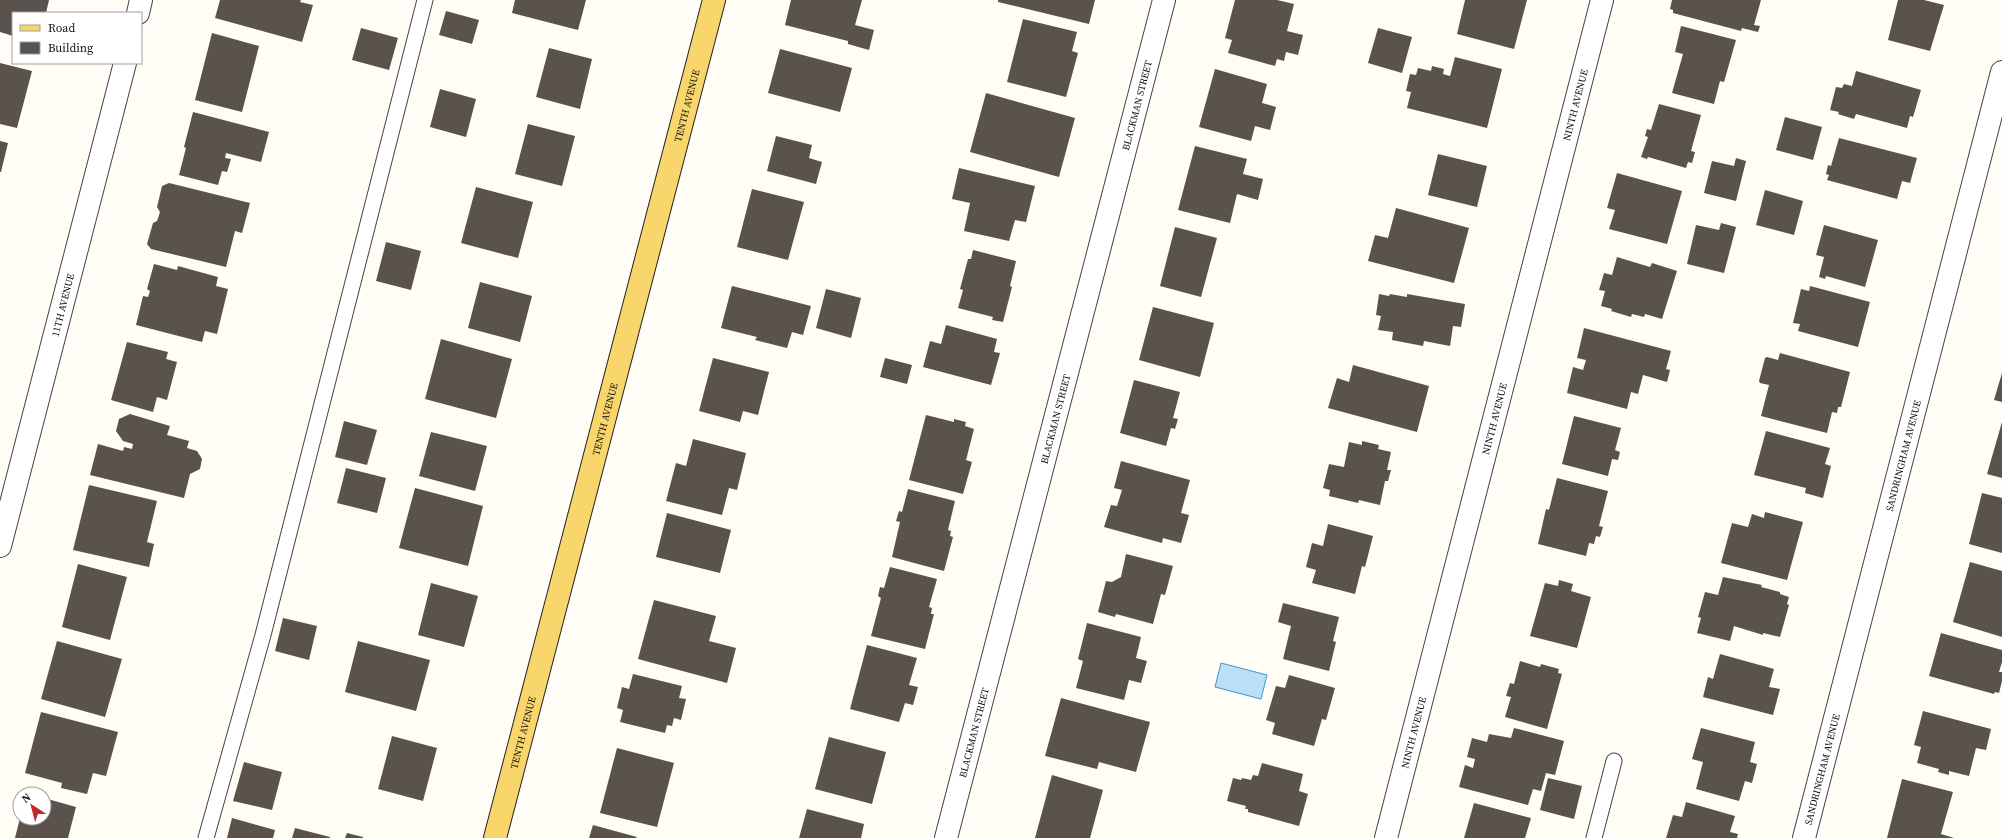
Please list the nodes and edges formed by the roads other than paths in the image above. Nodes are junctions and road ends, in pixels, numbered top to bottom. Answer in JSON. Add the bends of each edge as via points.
{"nodes":[{"id":1,"x":141,"y":0,"type":"edge"},
{"id":2,"x":425,"y":0,"type":"edge"},
{"id":3,"x":714,"y":0,"type":"edge"},
{"id":4,"x":1164,"y":0,"type":"edge"},
{"id":5,"x":1602,"y":0,"type":"edge"},
{"id":6,"x":138,"y":12,"type":"edge"},
{"id":7,"x":125,"y":64,"type":"edge"},
{"id":8,"x":2002,"y":72,"type":"edge"},
{"id":9,"x":0,"y":546,"type":"edge"},
{"id":10,"x":1614,"y":761,"type":"dead end"},
{"id":11,"x":206,"y":838,"type":"edge"},
{"id":12,"x":495,"y":838,"type":"edge"},
{"id":13,"x":946,"y":838,"type":"edge"},
{"id":14,"x":1386,"y":838,"type":"edge"},
{"id":15,"x":1594,"y":838,"type":"edge"},
{"id":16,"x":1804,"y":838,"type":"edge"}],
"edges":[{"from":1,"to":6,"type":"street"},
{"from":2,"to":11,"type":"lane","via":[[263,635]]},
{"from":3,"to":12,"type":"main road","name":"TENTH AVENUE"},
{"from":4,"to":13,"type":"street","name":"BLACKMAN STREET"},
{"from":5,"to":14,"type":"street","name":"NINTH AVENUE"},
{"from":7,"to":9,"type":"street","name":"11TH AVENUE"},
{"from":8,"to":16,"type":"street","name":"SANDRINGHAM AVENUE"},
{"from":10,"to":15,"type":"lane"}]}
